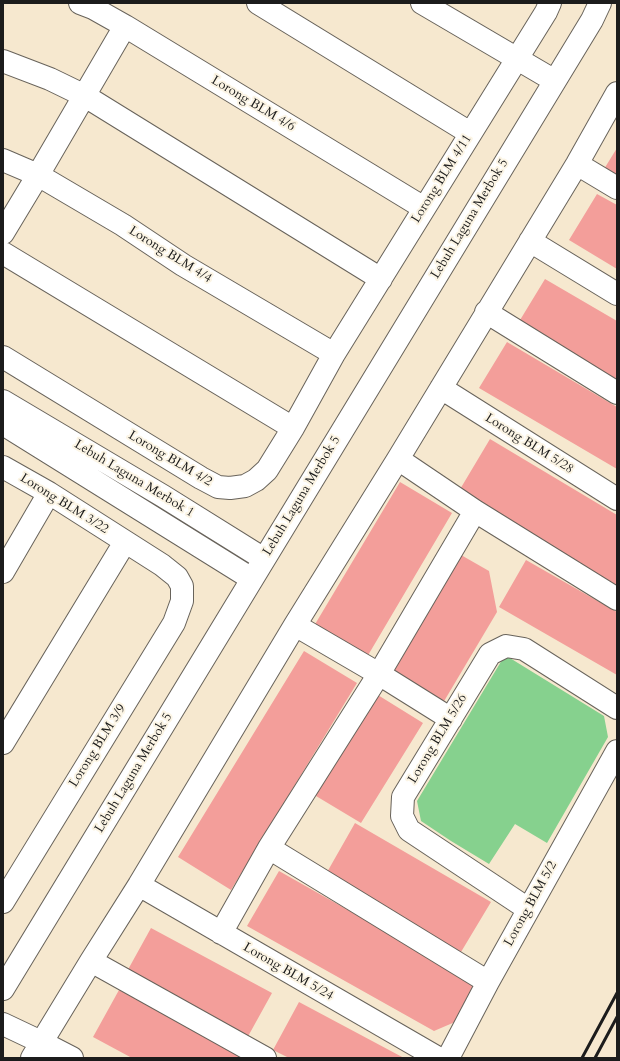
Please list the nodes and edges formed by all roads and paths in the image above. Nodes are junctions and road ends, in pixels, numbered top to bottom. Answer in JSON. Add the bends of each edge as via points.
{"nodes":[{"id":1,"x":80,"y":3,"type":"edge"},
{"id":2,"x":258,"y":3,"type":"edge"},
{"id":3,"x":422,"y":3,"type":"edge"},
{"id":4,"x":550,"y":3,"type":"edge"},
{"id":5,"x":600,"y":3,"type":"edge"},
{"id":6,"x":450,"y":10,"type":"edge"},
{"id":7,"x":125,"y":26,"type":"junction"},
{"id":8,"x":517,"y":58,"type":"junction"},
{"id":9,"x":3,"y":61,"type":"edge"},
{"id":10,"x":554,"y":81,"type":"junction"},
{"id":11,"x":617,"y":93,"type":"edge"},
{"id":12,"x":85,"y":96,"type":"junction"},
{"id":13,"x":470,"y":134,"type":"junction"},
{"id":14,"x":3,"y":160,"type":"edge"},
{"id":15,"x":577,"y":164,"type":"junction"},
{"id":16,"x":38,"y":175,"type":"junction"},
{"id":17,"x":617,"y":188,"type":"edge"},
{"id":18,"x":424,"y":208,"type":"junction"},
{"id":19,"x":3,"y":233,"type":"edge"},
{"id":20,"x":530,"y":240,"type":"junction"},
{"id":21,"x":3,"y":253,"type":"edge"},
{"id":22,"x":381,"y":279,"type":"junction"},
{"id":23,"x":617,"y":294,"type":"edge"},
{"id":24,"x":486,"y":312,"type":"junction"},
{"id":25,"x":334,"y":354,"type":"junction"},
{"id":26,"x":3,"y":357,"type":"edge"},
{"id":27,"x":441,"y":388,"type":"junction"},
{"id":28,"x":617,"y":393,"type":"edge"},
{"id":29,"x":3,"y":401,"type":"edge"},
{"id":30,"x":3,"y":424,"type":"edge"},
{"id":31,"x":293,"y":428,"type":"junction"},
{"id":32,"x":398,"y":459,"type":"junction"},
{"id":33,"x":3,"y":467,"type":"edge"},
{"id":34,"x":49,"y":493,"type":"junction"},
{"id":35,"x":617,"y":499,"type":"edge"},
{"id":36,"x":475,"y":511,"type":"junction"},
{"id":37,"x":125,"y":542,"type":"junction"},
{"id":38,"x":264,"y":559,"type":"junction"},
{"id":39,"x":4,"y":568,"type":"edge"},
{"id":40,"x":252,"y":579,"type":"junction"},
{"id":41,"x":182,"y":586,"type":"joint"},
{"id":42,"x":617,"y":599,"type":"edge"},
{"id":43,"x":295,"y":625,"type":"junction"},
{"id":44,"x":379,"y":674,"type":"junction"},
{"id":45,"x":617,"y":708,"type":"edge"},
{"id":46,"x":451,"y":719,"type":"junction"},
{"id":47,"x":3,"y":743,"type":"edge"},
{"id":48,"x":617,"y":751,"type":"edge"},
{"id":49,"x":270,"y":848,"type":"junction"},
{"id":50,"x":9,"y":877,"type":"edge"},
{"id":51,"x":139,"y":885,"type":"junction"},
{"id":52,"x":3,"y":902,"type":"edge"},
{"id":53,"x":528,"y":909,"type":"junction"},
{"id":54,"x":221,"y":933,"type":"junction"},
{"id":55,"x":91,"y":961,"type":"junction"},
{"id":56,"x":488,"y":982,"type":"junction"},
{"id":57,"x":3,"y":989,"type":"edge"},
{"id":58,"x":3,"y":1024,"type":"edge"},
{"id":59,"x":36,"y":1050,"type":"edge"},
{"id":60,"x":72,"y":1058,"type":"edge"},
{"id":61,"x":265,"y":1058,"type":"edge"},
{"id":62,"x":438,"y":1058,"type":"edge"},
{"id":63,"x":448,"y":1058,"type":"edge"}],
"edges":[{"from":1,"to":7,"type":"street","name":"Lorong BLM 4/6"},
{"from":2,"to":13,"type":"street"},
{"from":3,"to":6,"type":"street"},
{"from":4,"to":8,"type":"street","name":"Lorong BLM 4/11"},
{"from":5,"to":10,"type":"street","name":"Lebuh Laguna Merbok 5"},
{"from":6,"to":8,"type":"street"},
{"from":7,"to":12,"type":"street"},
{"from":7,"to":18,"type":"street","name":"Lorong BLM 4/6"},
{"from":8,"to":10,"type":"street"},
{"from":8,"to":13,"type":"street","name":"Lorong BLM 4/11"},
{"from":9,"to":12,"type":"street"},
{"from":10,"to":38,"type":"street","name":"Lebuh Laguna Merbok 5"},
{"from":11,"to":15,"type":"street"},
{"from":12,"to":16,"type":"street"},
{"from":12,"to":22,"type":"street"},
{"from":13,"to":18,"type":"street","name":"Lorong BLM 4/11"},
{"from":14,"to":16,"type":"street","name":"Lorong BLM 4/4"},
{"from":15,"to":17,"type":"street"},
{"from":15,"to":20,"type":"street"},
{"from":16,"to":19,"type":"street"},
{"from":16,"to":25,"type":"street","name":"Lorong BLM 4/4"},
{"from":18,"to":22,"type":"street","name":"Lorong BLM 4/11"},
{"from":20,"to":23,"type":"street"},
{"from":20,"to":24,"type":"street"},
{"from":21,"to":31,"type":"street"},
{"from":22,"to":25,"type":"street","name":"Lorong BLM 4/11"},
{"from":24,"to":27,"type":"street"},
{"from":24,"to":28,"type":"street"},
{"from":25,"to":31,"type":"street","name":"Lorong BLM 4/2"},
{"from":26,"to":31,"type":"street","name":"Lorong BLM 4/2","via":[[218,487],[245,486],[256,480],[267,470]]},
{"from":27,"to":32,"type":"street"},
{"from":27,"to":35,"type":"street","name":"Lorong BLM 5/28"},
{"from":29,"to":38,"type":"street","name":"Lebuh Laguna Merbok 1"},
{"from":30,"to":40,"type":"street","name":"Lebuh Laguna Merbok 1"},
{"from":32,"to":36,"type":"street"},
{"from":32,"to":43,"type":"street"},
{"from":33,"to":34,"type":"street","name":"Lorong BLM 3/22"},
{"from":34,"to":37,"type":"street","name":"Lorong BLM 3/22"},
{"from":34,"to":39,"type":"street"},
{"from":36,"to":42,"type":"street"},
{"from":36,"to":44,"type":"street"},
{"from":37,"to":41,"type":"street","name":"Lorong BLM 3/22","via":[[162,565]]},
{"from":37,"to":47,"type":"street"},
{"from":38,"to":40,"type":"street","name":"Lebuh Laguna Merbok 5"},
{"from":40,"to":57,"type":"street","name":"Lebuh Laguna Merbok 5"},
{"from":41,"to":50,"type":"street","name":"Lorong BLM 3/9","via":[[182,601],[174,623]]},
{"from":43,"to":44,"type":"street"},
{"from":43,"to":51,"type":"street"},
{"from":44,"to":46,"type":"street"},
{"from":44,"to":49,"type":"street"},
{"from":45,"to":46,"type":"street","name":"Lorong BLM 5/26","via":[[524,649],[506,646],[490,654]]},
{"from":46,"to":53,"type":"street","name":"Lorong BLM 5/26","via":[[403,797],[402,816],[409,830]]},
{"from":48,"to":53,"type":"street","name":"Lorong BLM 5/2"},
{"from":49,"to":54,"type":"street"},
{"from":49,"to":56,"type":"street"},
{"from":50,"to":52,"type":"street","name":"Lorong BLM 3/9"},
{"from":51,"to":54,"type":"street","name":"Lorong BLM 5/24"},
{"from":51,"to":55,"type":"street"},
{"from":53,"to":56,"type":"street","name":"Lorong BLM 5/2"},
{"from":54,"to":62,"type":"street","name":"Lorong BLM 5/24"},
{"from":55,"to":59,"type":"street"},
{"from":55,"to":61,"type":"street"},
{"from":56,"to":63,"type":"street","name":"Lorong BLM 5/2"},
{"from":58,"to":59,"type":"street"},
{"from":59,"to":60,"type":"street"}]}
